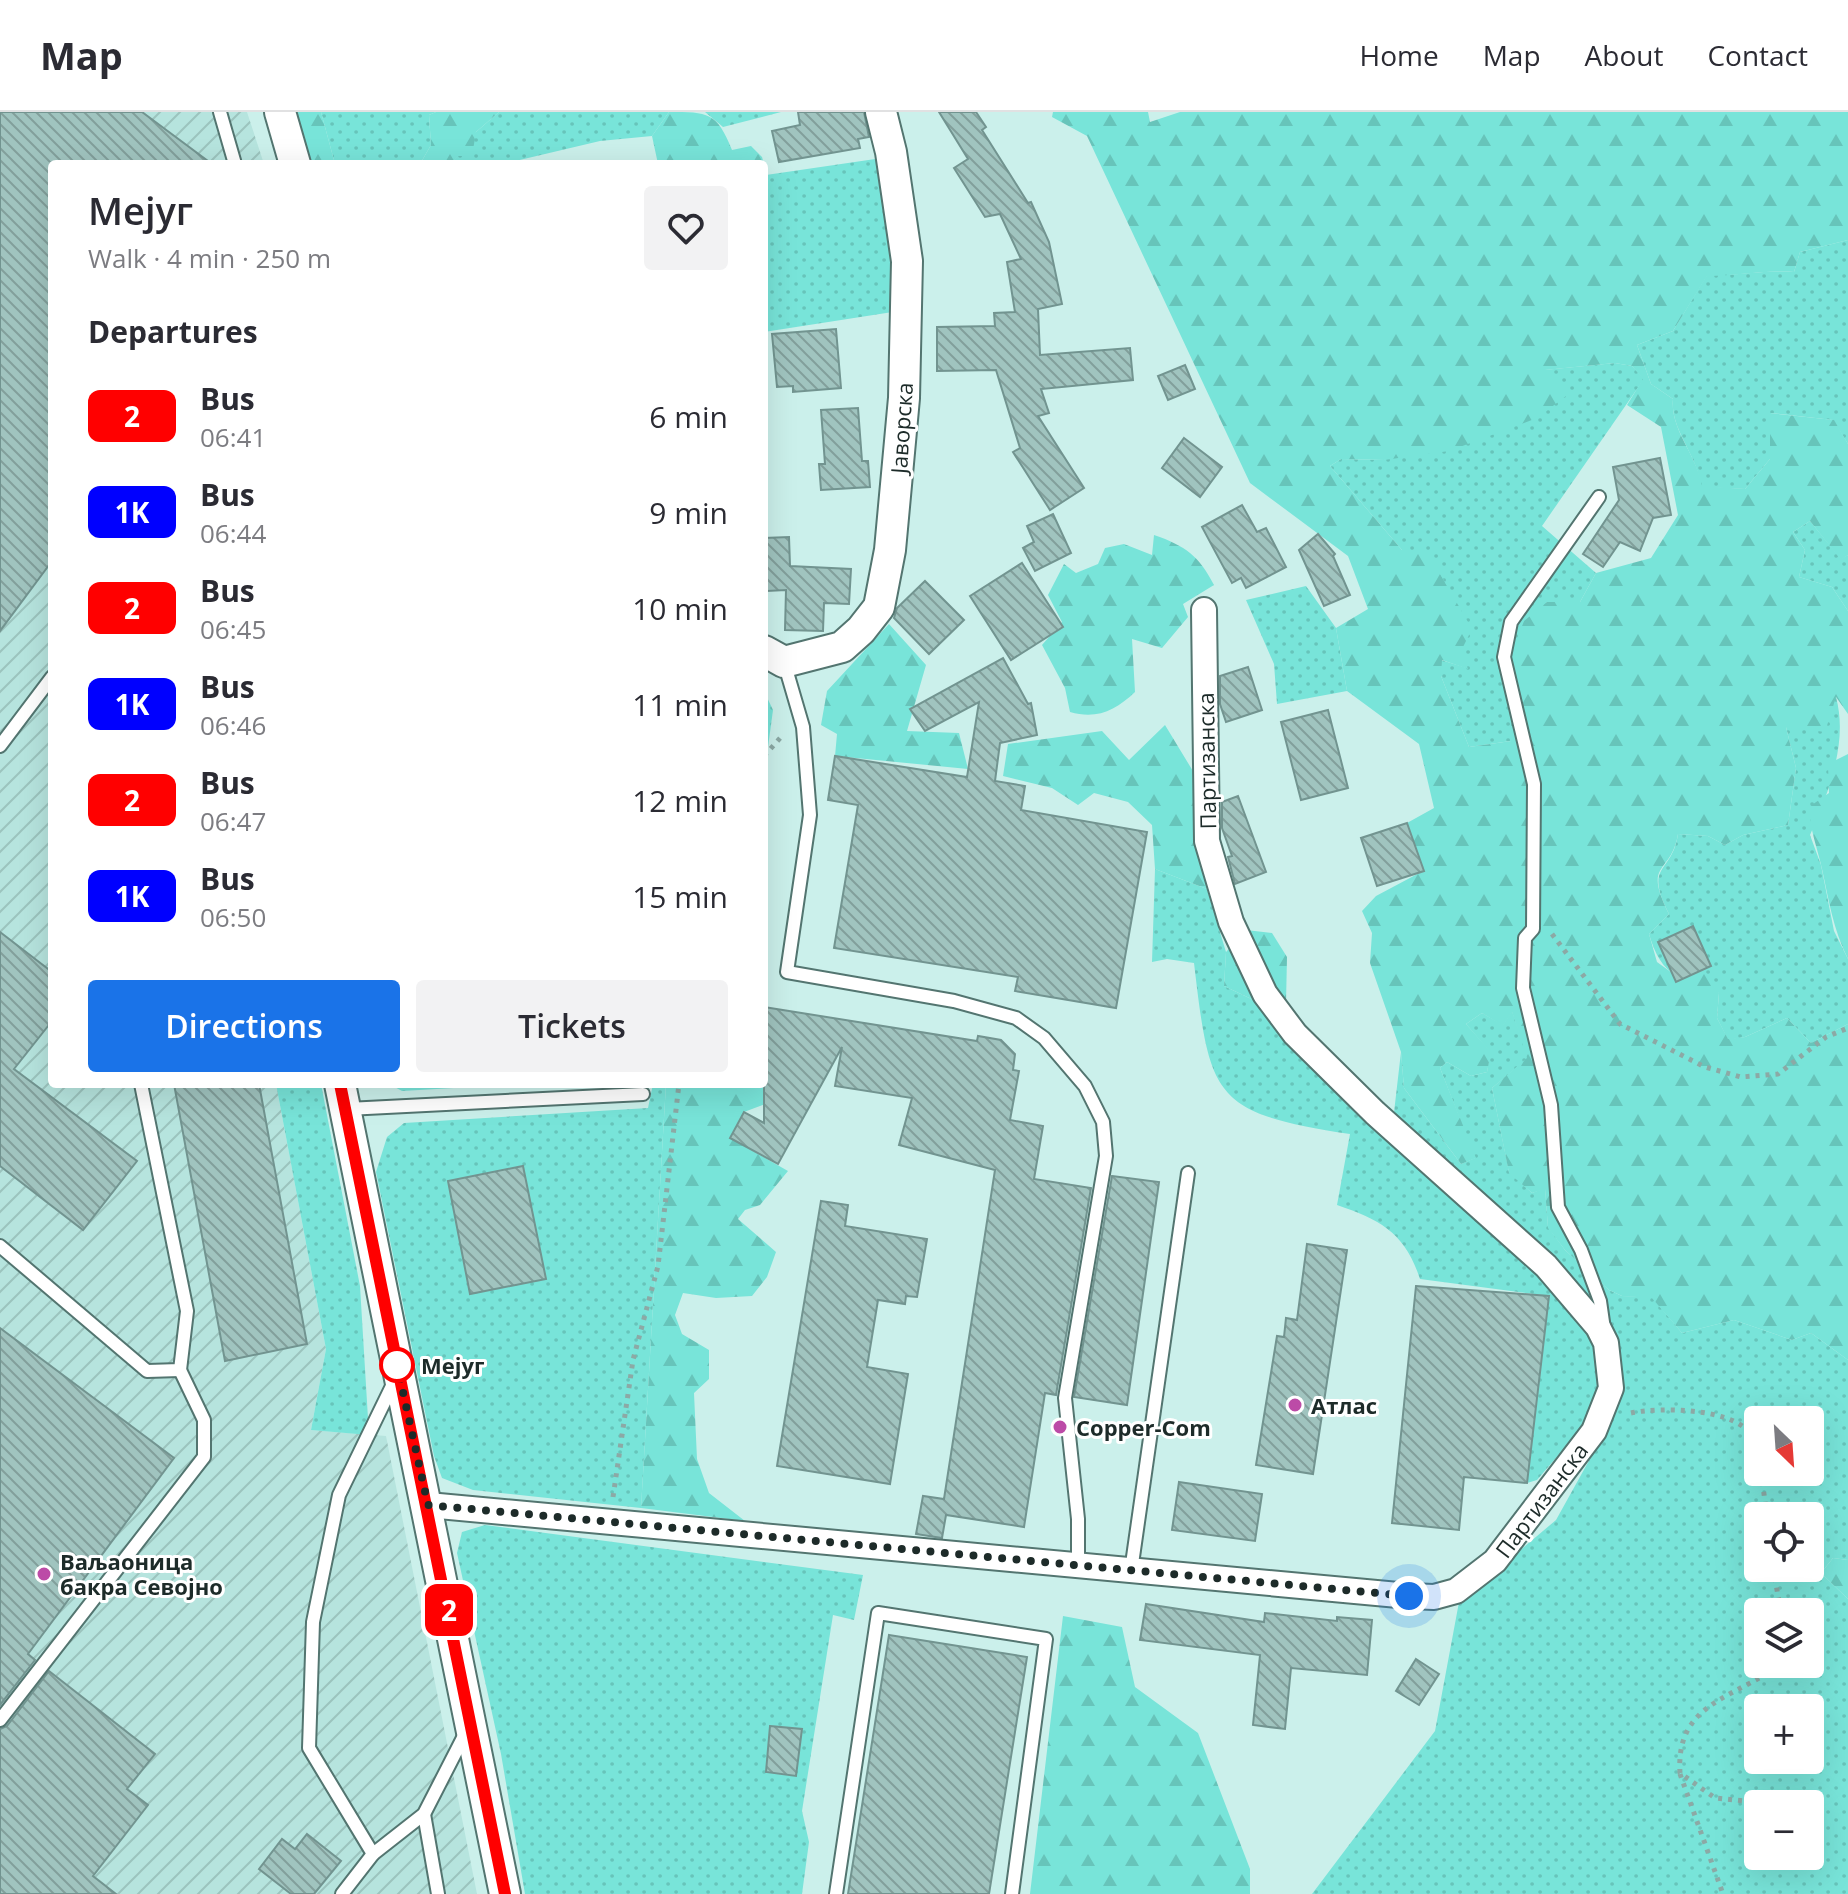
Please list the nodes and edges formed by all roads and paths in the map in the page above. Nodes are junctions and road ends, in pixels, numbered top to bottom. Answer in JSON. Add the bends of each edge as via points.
{"nodes":[{"id":1,"x":220,"y":112,"type":"edge"},
{"id":2,"x":280,"y":112,"type":"edge"},
{"id":3,"x":881,"y":112,"type":"edge"},
{"id":4,"x":234,"y":160,"type":"edge"},
{"id":5,"x":294,"y":160,"type":"edge"},
{"id":6,"x":1599,"y":497,"type":"dead end"},
{"id":7,"x":1204,"y":610,"type":"dead end"},
{"id":8,"x":774,"y":656,"type":"edge"},
{"id":9,"x":48,"y":682,"type":"edge"},
{"id":10,"x":0,"y":746,"type":"edge"},
{"id":11,"x":1533,"y":929,"type":"junction"},
{"id":12,"x":1848,"y":1028,"type":"edge"},
{"id":13,"x":142,"y":1088,"type":"edge"},
{"id":14,"x":679,"y":1088,"type":"edge"},
{"id":15,"x":643,"y":1094,"type":"dead end"},
{"id":16,"x":341,"y":1096,"type":"edge"},
{"id":17,"x":1188,"y":1173,"type":"dead end"},
{"id":18,"x":0,"y":1246,"type":"edge"},
{"id":19,"x":1606,"y":1343,"type":"junction"},
{"id":20,"x":180,"y":1370,"type":"junction"},
{"id":21,"x":399,"y":1372,"type":"junction"},
{"id":22,"x":1744,"y":1429,"type":"edge"},
{"id":23,"x":1594,"y":1431,"type":"junction"},
{"id":24,"x":428,"y":1505,"type":"junction"},
{"id":25,"x":610,"y":1522,"type":"junction"},
{"id":26,"x":1078,"y":1565,"type":"junction"},
{"id":27,"x":1131,"y":1571,"type":"junction"},
{"id":28,"x":1759,"y":1678,"type":"edge"},
{"id":29,"x":0,"y":1720,"type":"edge"},
{"id":30,"x":472,"y":1720,"type":"junction"},
{"id":31,"x":1680,"y":1773,"type":"junction"},
{"id":32,"x":1744,"y":1801,"type":"edge"},
{"id":33,"x":424,"y":1814,"type":"junction"},
{"id":34,"x":373,"y":1854,"type":"junction"},
{"id":35,"x":342,"y":1894,"type":"edge"},
{"id":36,"x":438,"y":1894,"type":"edge"},
{"id":37,"x":505,"y":1894,"type":"edge"},
{"id":38,"x":836,"y":1894,"type":"edge"},
{"id":39,"x":1012,"y":1894,"type":"edge"},
{"id":40,"x":1723,"y":1894,"type":"edge"}],
"edges":[{"from":1,"to":4,"type":"lane"},
{"from":2,"to":5,"type":"street"},
{"from":3,"to":8,"type":"street","name":"Јаворска","via":[[907,261],[904,398],[890,550],[879,607],[842,647]]},
{"from":6,"to":11,"type":"lane","via":[[1511,622],[1504,657],[1534,784]]},
{"from":7,"to":19,"type":"street","name":"Партизанска","via":[[1207,841],[1231,922],[1265,994],[1295,1034],[1375,1113],[1546,1266]]},
{"from":8,"to":26,"type":"lane","via":[[803,727],[810,815],[787,972],[954,1001],[1016,1018],[1064,1059],[1103,1122],[1106,1156],[1065,1398]]},
{"from":9,"to":10,"type":"lane"},
{"from":11,"to":12,"type":"path","via":[[1546,929],[1562,943],[1620,1024],[1705,1067],[1741,1077],[1778,1074],[1826,1037]]},
{"from":11,"to":19,"type":"lane","via":[[1525,938],[1523,988],[1551,1105],[1558,1207],[1600,1301]]},
{"from":13,"to":20,"type":"lane","via":[[187,1311]]},
{"from":14,"to":25,"type":"path","via":[[658,1266],[633,1360]]},
{"from":15,"to":16,"type":"lane"},
{"from":16,"to":21,"type":"street"},
{"from":17,"to":27,"type":"lane"},
{"from":18,"to":20,"type":"lane","via":[[147,1371]]},
{"from":19,"to":23,"type":"street","name":"Партизанска","via":[[1611,1388]]},
{"from":20,"to":29,"type":"lane","via":[[204,1420],[204,1457]]},
{"from":21,"to":24,"type":"street"},
{"from":21,"to":34,"type":"lane","via":[[339,1495],[313,1622],[309,1748]]},
{"from":22,"to":23,"type":"path","via":[[1716,1415],[1645,1410],[1618,1416]]},
{"from":23,"to":27,"type":"street","name":"Партизанска","via":[[1495,1561],[1456,1591],[1409,1596]]},
{"from":24,"to":25,"type":"street","name":"Партизанска"},
{"from":24,"to":30,"type":"street"},
{"from":25,"to":26,"type":"street","name":"Партизанска"},
{"from":26,"to":27,"type":"street","name":"Партизанска"},
{"from":28,"to":31,"type":"path","via":[[1706,1708],[1685,1729],[1678,1748]]},
{"from":30,"to":33,"type":"lane"},
{"from":30,"to":37,"type":"street"},
{"from":31,"to":32,"type":"path","via":[[1715,1798]]},
{"from":31,"to":40,"type":"path"},
{"from":33,"to":34,"type":"lane"},
{"from":33,"to":36,"type":"lane"},
{"from":34,"to":35,"type":"lane"},
{"from":38,"to":39,"type":"lane","via":[[878,1613],[1046,1639]]}]}
